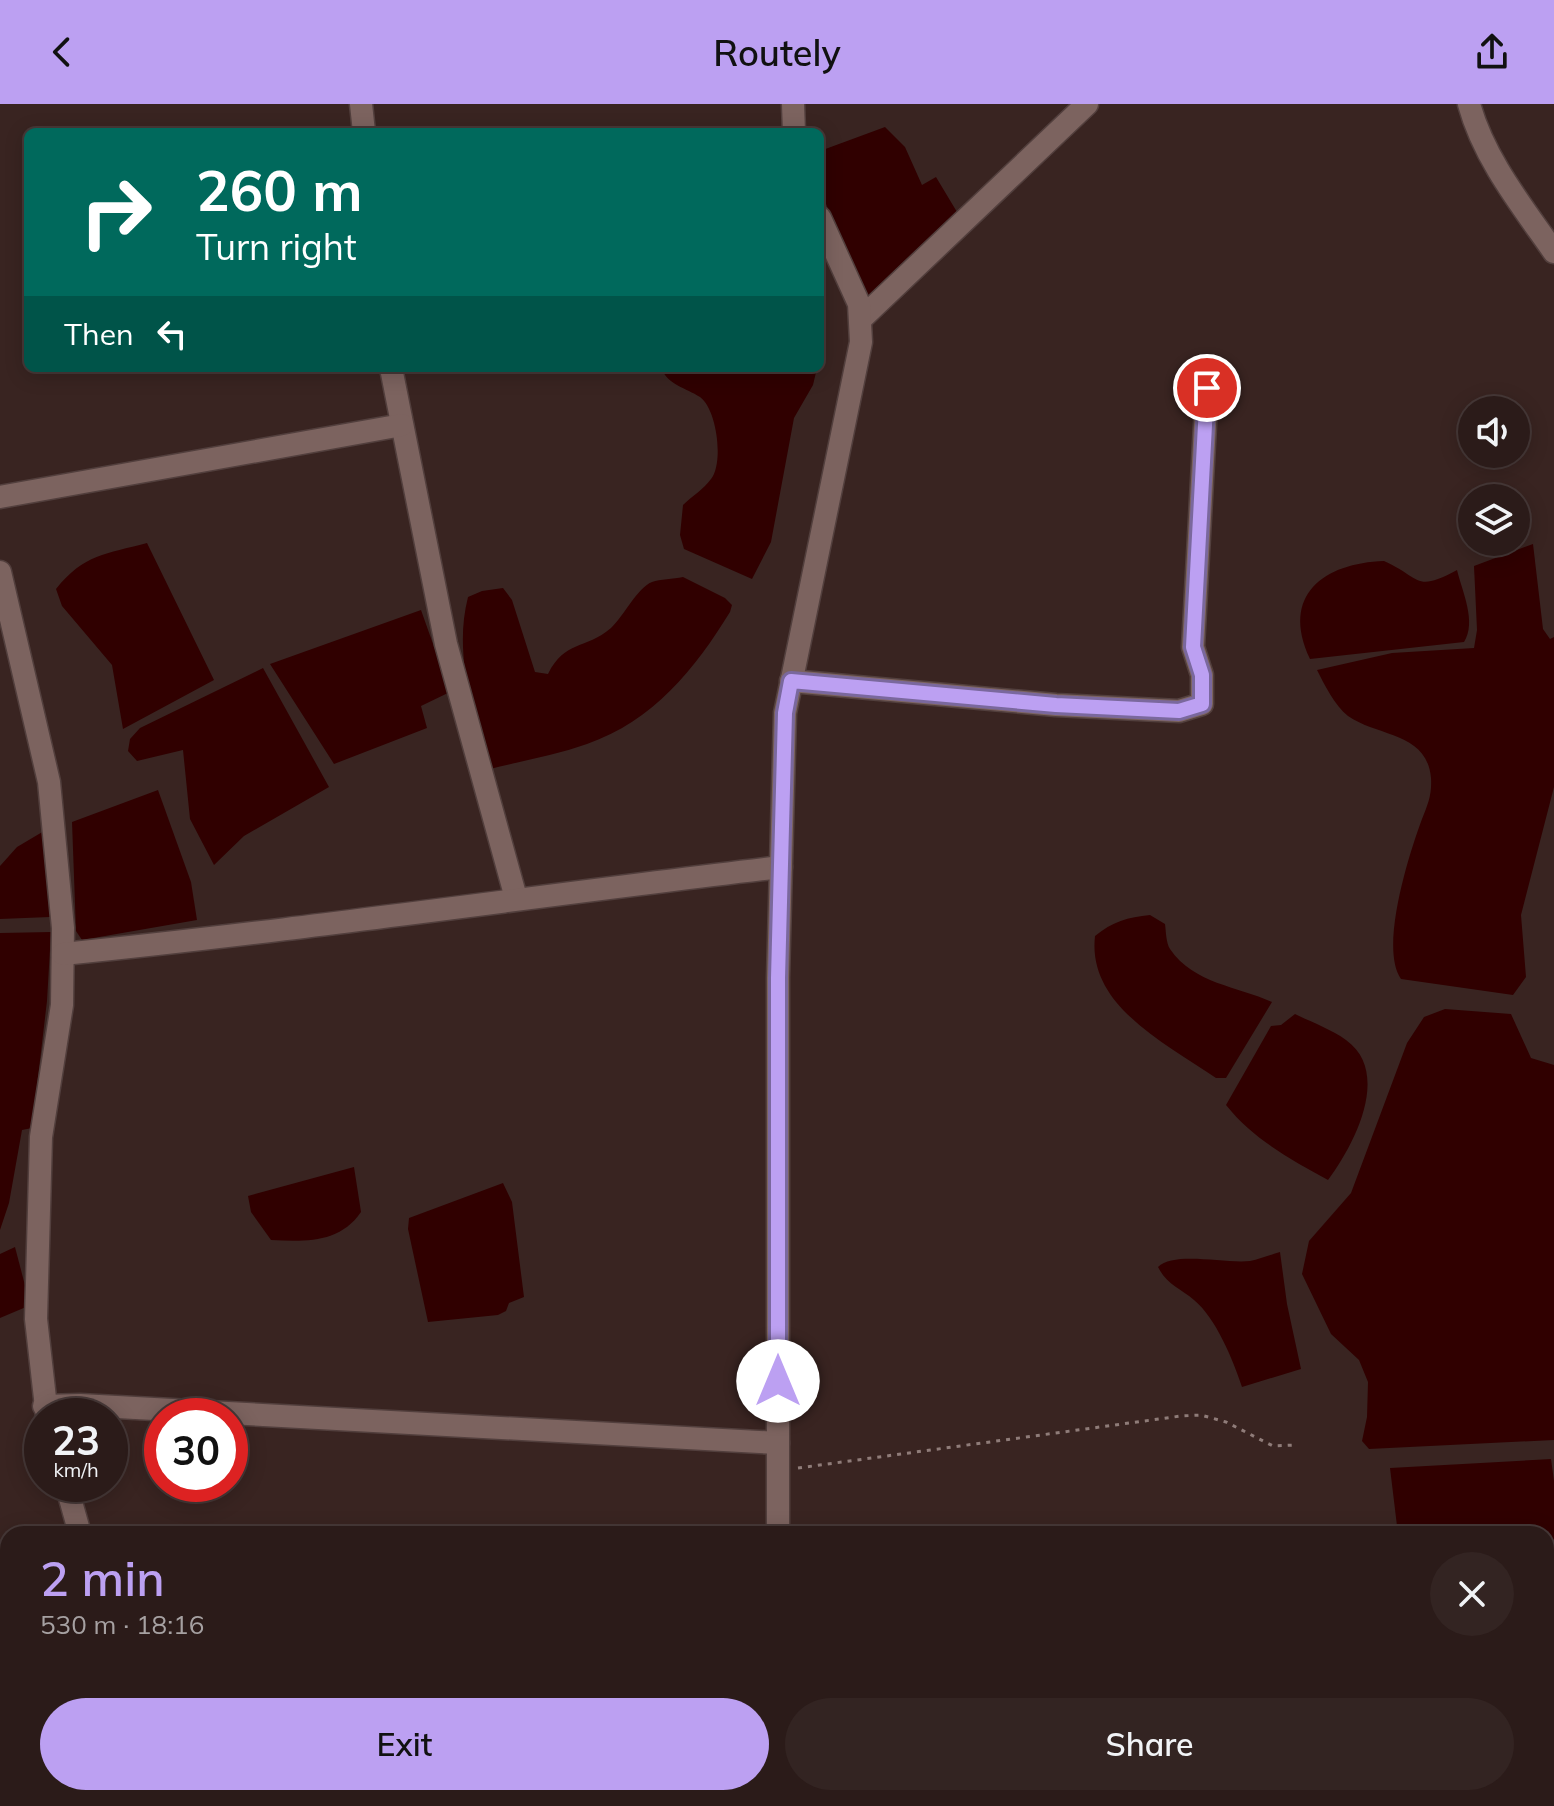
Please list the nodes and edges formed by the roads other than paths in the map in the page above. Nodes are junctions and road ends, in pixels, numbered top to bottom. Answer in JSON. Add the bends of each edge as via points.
{"nodes":[{"id":1,"x":361,"y":104,"type":"edge"},
{"id":2,"x":793,"y":104,"type":"edge"},
{"id":3,"x":1087,"y":104,"type":"edge"},
{"id":4,"x":1469,"y":104,"type":"edge"},
{"id":5,"x":364,"y":128,"type":"edge"},
{"id":6,"x":794,"y":128,"type":"edge"},
{"id":7,"x":824,"y":227,"type":"edge"},
{"id":8,"x":1554,"y":252,"type":"edge"},
{"id":9,"x":861,"y":319,"type":"junction"},
{"id":10,"x":392,"y":372,"type":"edge"},
{"id":11,"x":1207,"y":388,"type":"dead end"},
{"id":12,"x":402,"y":425,"type":"junction"},
{"id":13,"x":0,"y":497,"type":"edge"},
{"id":14,"x":0,"y":572,"type":"edge"},
{"id":15,"x":791,"y":681,"type":"junction"},
{"id":16,"x":781,"y":867,"type":"junction"},
{"id":17,"x":516,"y":898,"type":"junction"},
{"id":18,"x":63,"y":954,"type":"junction"},
{"id":19,"x":45,"y":1398,"type":"edge"},
{"id":20,"x":128,"y":1408,"type":"edge"},
{"id":21,"x":778,"y":1443,"type":"junction"},
{"id":22,"x":71,"y":1502,"type":"edge"},
{"id":23,"x":78,"y":1526,"type":"edge"},
{"id":24,"x":778,"y":1526,"type":"edge"}],
"edges":[{"from":1,"to":5,"type":"street"},
{"from":2,"to":6,"type":"street"},
{"from":3,"to":9,"type":"street"},
{"from":4,"to":8,"type":"street","via":[[1505,182]]},
{"from":7,"to":9,"type":"street"},
{"from":9,"to":15,"type":"street","via":[[858,356]]},
{"from":10,"to":12,"type":"street"},
{"from":11,"to":15,"type":"street","via":[[1193,647],[1202,675],[1202,704],[1179,711],[1056,705]]},
{"from":12,"to":13,"type":"street"},
{"from":12,"to":17,"type":"street","via":[[446,644]]},
{"from":14,"to":18,"type":"street","via":[[49,782]]},
{"from":15,"to":16,"type":"street","via":[[785,713]]},
{"from":16,"to":17,"type":"street"},
{"from":16,"to":21,"type":"street"},
{"from":17,"to":18,"type":"street"},
{"from":18,"to":19,"type":"street","via":[[62,1005],[41,1137],[36,1319]]},
{"from":20,"to":21,"type":"street"},
{"from":21,"to":24,"type":"street"},
{"from":22,"to":23,"type":"street"}]}
